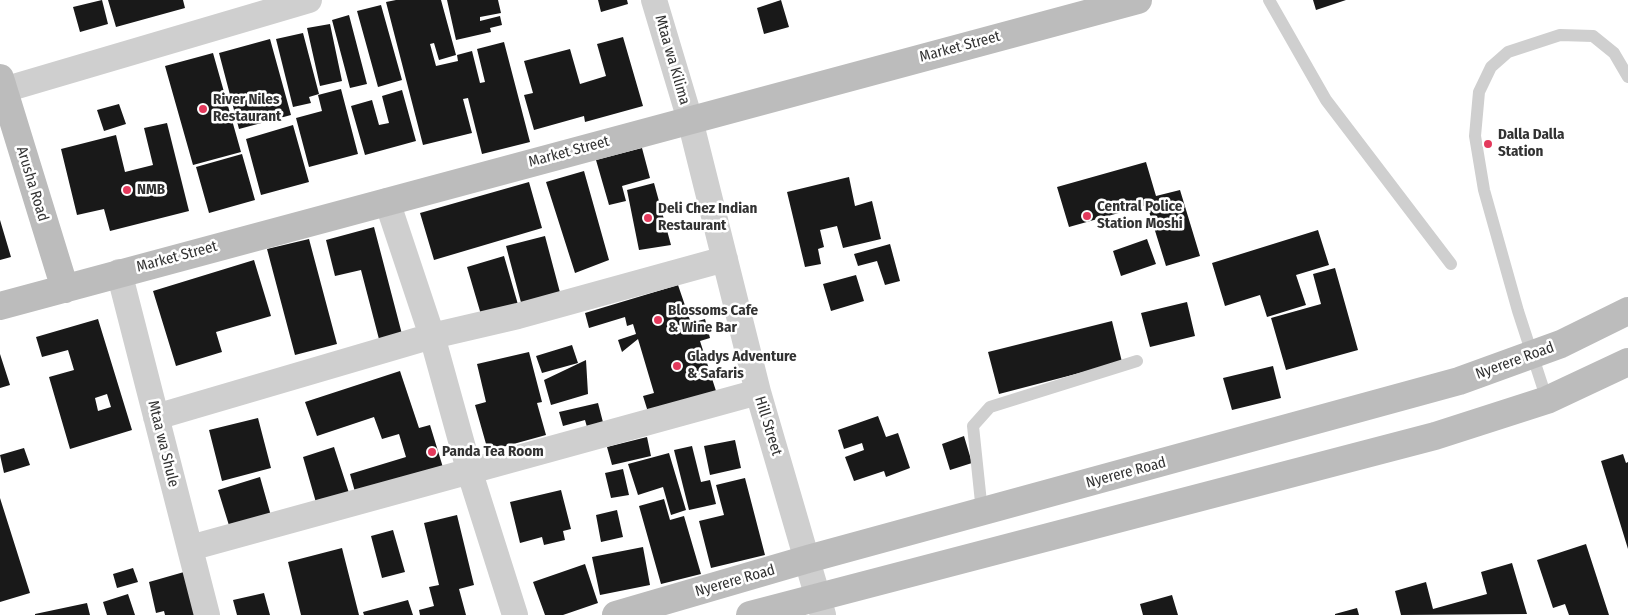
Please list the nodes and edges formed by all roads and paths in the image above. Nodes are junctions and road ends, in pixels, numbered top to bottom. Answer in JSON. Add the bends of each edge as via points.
{"nodes":[{"id":1,"x":309,"y":0,"type":"edge"},
{"id":2,"x":654,"y":0,"type":"edge"},
{"id":3,"x":1138,"y":0,"type":"edge"},
{"id":4,"x":1269,"y":0,"type":"edge"},
{"id":5,"x":1086,"y":6,"type":"edge"},
{"id":6,"x":1628,"y":77,"type":"edge"},
{"id":7,"x":1,"y":86,"type":"edge"},
{"id":8,"x":690,"y":120,"type":"junction"},
{"id":9,"x":387,"y":201,"type":"junction"},
{"id":10,"x":725,"y":259,"type":"junction"},
{"id":11,"x":1451,"y":264,"type":"dead end"},
{"id":12,"x":119,"y":272,"type":"junction"},
{"id":13,"x":65,"y":289,"type":"junction"},
{"id":14,"x":0,"y":306,"type":"edge"},
{"id":15,"x":1628,"y":311,"type":"edge"},
{"id":16,"x":432,"y":336,"type":"junction"},
{"id":17,"x":1533,"y":354,"type":"junction"},
{"id":18,"x":1137,"y":361,"type":"dead end"},
{"id":19,"x":1628,"y":362,"type":"edge"},
{"id":20,"x":758,"y":392,"type":"junction"},
{"id":21,"x":1547,"y":400,"type":"junction"},
{"id":22,"x":156,"y":417,"type":"junction"},
{"id":23,"x":470,"y":473,"type":"junction"},
{"id":24,"x":982,"y":512,"type":"junction"},
{"id":25,"x":190,"y":548,"type":"junction"},
{"id":26,"x":808,"y":560,"type":"junction"},
{"id":27,"x":820,"y":606,"type":"edge"},
{"id":28,"x":207,"y":615,"type":"edge"},
{"id":29,"x":515,"y":615,"type":"edge"},
{"id":30,"x":616,"y":615,"type":"edge"},
{"id":31,"x":750,"y":615,"type":"edge"}],
"edges":[{"from":1,"to":7,"type":"street"},
{"from":2,"to":8,"type":"street","name":"Mtaa wa Kilima"},
{"from":3,"to":5,"type":"main road","name":"Market Street"},
{"from":4,"to":11,"type":"lane","via":[[1326,100]]},
{"from":5,"to":8,"type":"main road","name":"Market Street"},
{"from":6,"to":17,"type":"lane","via":[[1614,52],[1593,36],[1560,35],[1508,52],[1492,67],[1480,92],[1475,136],[1484,190]]},
{"from":7,"to":13,"type":"main road","name":"Arusha Road"},
{"from":8,"to":9,"type":"main road","name":"Market Street"},
{"from":8,"to":10,"type":"street","name":"Hill Street"},
{"from":9,"to":12,"type":"main road","name":"Market Street"},
{"from":9,"to":16,"type":"street"},
{"from":10,"to":16,"type":"street","via":[[518,316]]},
{"from":10,"to":20,"type":"street","name":"Hill Street"},
{"from":12,"to":13,"type":"main road","name":"Market Street"},
{"from":12,"to":22,"type":"street","name":"Mtaa wa Shule"},
{"from":13,"to":14,"type":"main road","name":"Market Street"},
{"from":15,"to":17,"type":"main road","name":"Nyerere Road"},
{"from":16,"to":22,"type":"street"},
{"from":16,"to":23,"type":"street"},
{"from":17,"to":21,"type":"lane"},
{"from":17,"to":24,"type":"main road","name":"Nyerere Road","via":[[1459,381]]},
{"from":18,"to":24,"type":"lane","via":[[990,407],[973,426]]},
{"from":19,"to":21,"type":"main road"},
{"from":20,"to":23,"type":"street"},
{"from":20,"to":26,"type":"street","name":"Hill Street"},
{"from":21,"to":27,"type":"main road","via":[[1436,436]]},
{"from":22,"to":25,"type":"street","name":"Mtaa wa Shule"},
{"from":23,"to":25,"type":"street"},
{"from":23,"to":29,"type":"street"},
{"from":24,"to":26,"type":"main road","name":"Nyerere Road"},
{"from":25,"to":28,"type":"street","name":"Mtaa wa Shule"},
{"from":26,"to":27,"type":"street","name":"Hill Street"},
{"from":26,"to":30,"type":"main road","name":"Nyerere Road"},
{"from":27,"to":31,"type":"main road"}]}
